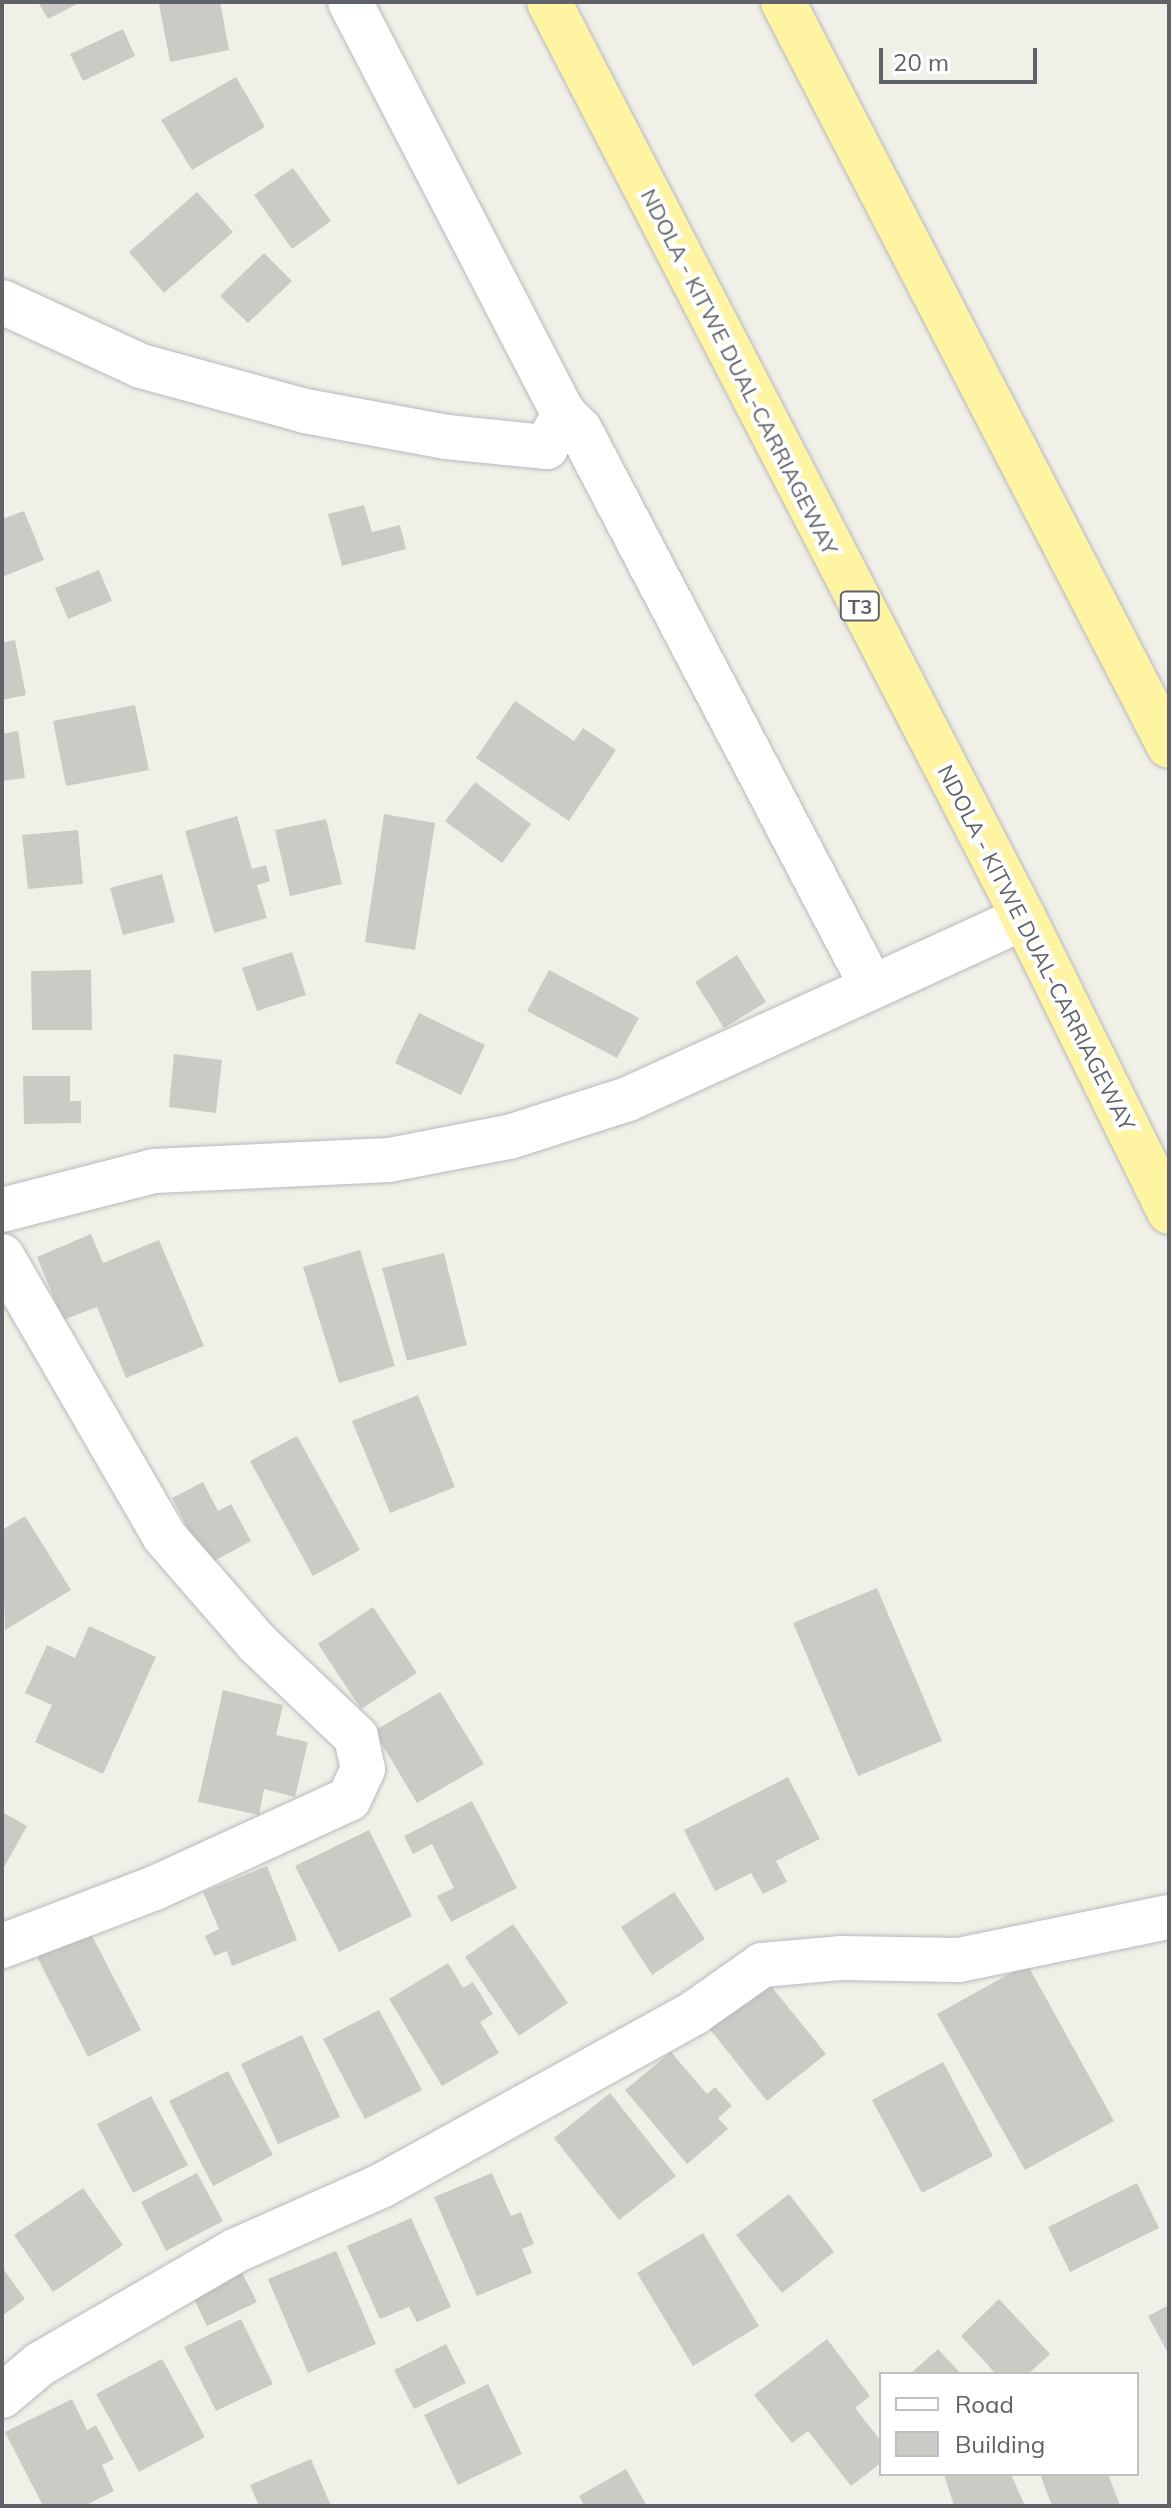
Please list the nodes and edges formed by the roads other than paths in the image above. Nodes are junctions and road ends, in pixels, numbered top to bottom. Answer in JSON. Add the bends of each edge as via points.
{"nodes":[{"id":1,"x":350,"y":2,"type":"edge"},
{"id":2,"x":549,"y":2,"type":"edge"},
{"id":3,"x":783,"y":2,"type":"edge"},
{"id":4,"x":2,"y":302,"type":"edge"},
{"id":5,"x":564,"y":414,"type":"junction"},
{"id":6,"x":1169,"y":746,"type":"edge"},
{"id":7,"x":1024,"y":918,"type":"junction"},
{"id":8,"x":872,"y":987,"type":"junction"},
{"id":9,"x":2,"y":1210,"type":"edge"},
{"id":10,"x":1169,"y":1212,"type":"edge"},
{"id":11,"x":2,"y":1256,"type":"edge"},
{"id":12,"x":1169,"y":1917,"type":"edge"},
{"id":13,"x":2,"y":1946,"type":"edge"},
{"id":14,"x":2,"y":2396,"type":"edge"}],
"edges":[{"from":1,"to":5,"type":"street"},
{"from":2,"to":7,"type":"highway","name":"NDOLA - KITWE DUAL-CARRIAGEWAY","number":"T3"},
{"from":3,"to":6,"type":"highway"},
{"from":4,"to":5,"type":"street","via":[[141,366],[305,411],[447,437],[546,447]]},
{"from":5,"to":8,"type":"street","via":[[580,430]]},
{"from":7,"to":8,"type":"street"},
{"from":7,"to":10,"type":"highway","name":"NDOLA - KITWE DUAL-CARRIAGEWAY","number":"T3"},
{"from":8,"to":9,"type":"street","via":[[628,1099],[509,1137],[389,1160],[154,1171]]},
{"from":11,"to":13,"type":"street","via":[[164,1536],[257,1643],[356,1737],[363,1769],[349,1799],[155,1888]]},
{"from":12,"to":14,"type":"street","via":[[959,1960],[840,1958],[762,1965],[694,2013],[381,2186],[224,2258],[40,2364]]}]}
